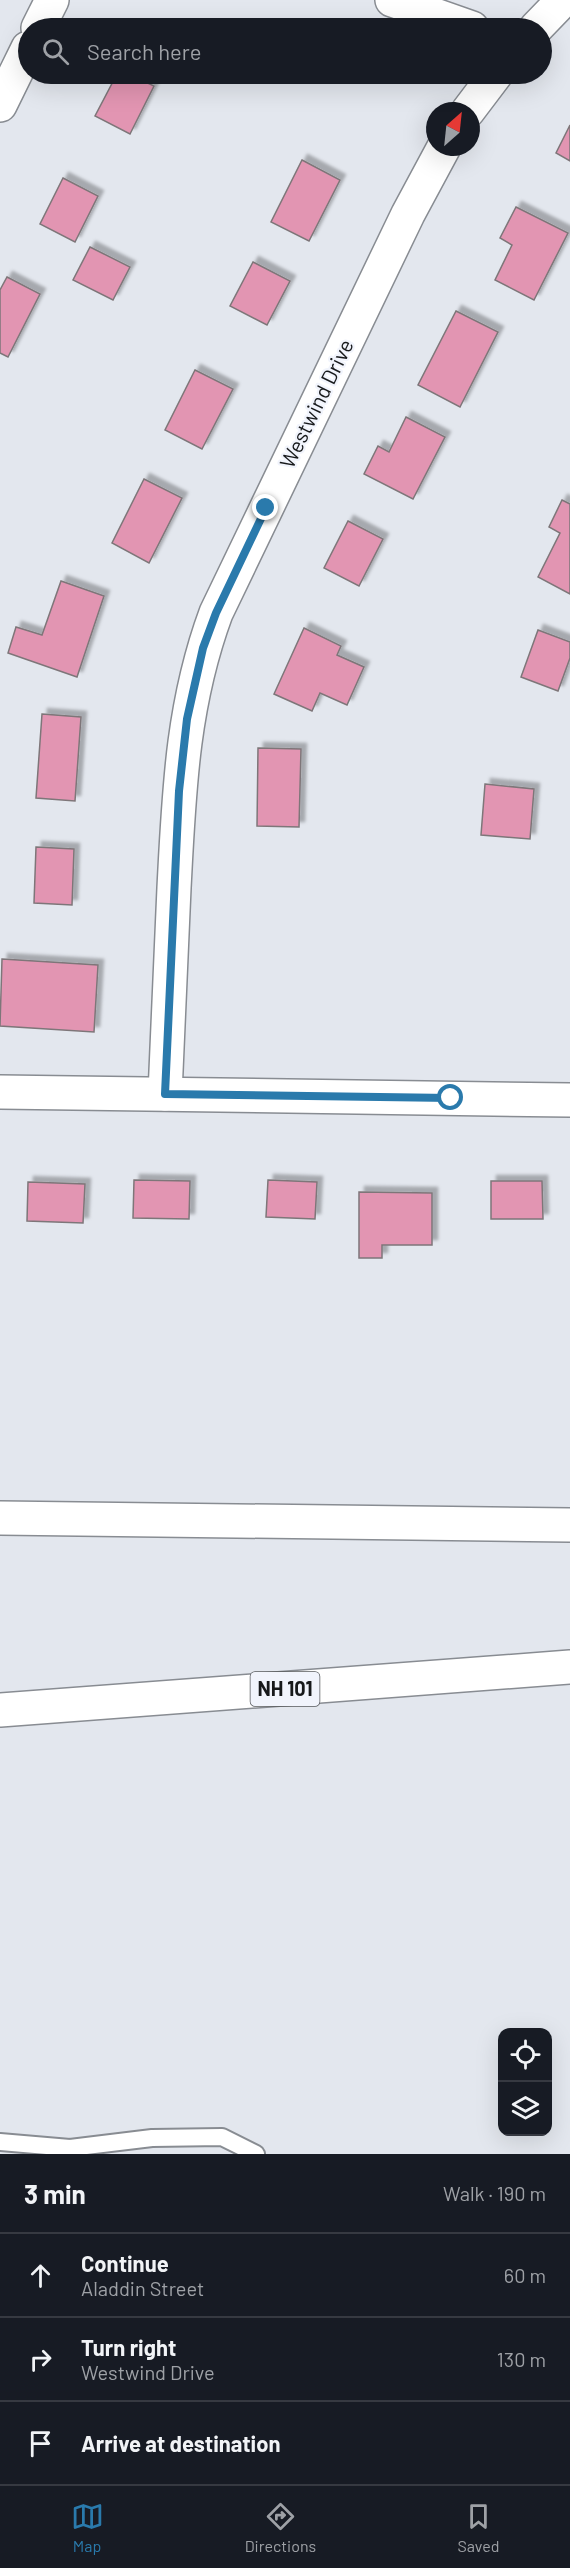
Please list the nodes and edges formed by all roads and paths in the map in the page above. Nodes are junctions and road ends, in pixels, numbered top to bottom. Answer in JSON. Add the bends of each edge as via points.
{"nodes":[{"id":1,"x":52,"y":0,"type":"edge"},
{"id":2,"x":392,"y":0,"type":"edge"},
{"id":3,"x":563,"y":0,"type":"edge"},
{"id":4,"x":43,"y":18,"type":"edge"},
{"id":5,"x":443,"y":18,"type":"edge"},
{"id":6,"x":546,"y":18,"type":"edge"},
{"id":7,"x":18,"y":68,"type":"edge"},
{"id":8,"x":488,"y":84,"type":"edge"},
{"id":9,"x":475,"y":102,"type":"edge"},
{"id":10,"x":0,"y":105,"type":"edge"},
{"id":11,"x":439,"y":156,"type":"edge"},
{"id":12,"x":0,"y":1092,"type":"edge"},
{"id":13,"x":165,"y":1094,"type":"junction"},
{"id":14,"x":570,"y":1100,"type":"edge"},
{"id":15,"x":0,"y":1518,"type":"edge"},
{"id":16,"x":570,"y":1525,"type":"edge"},
{"id":17,"x":570,"y":1667,"type":"edge"},
{"id":18,"x":0,"y":1710,"type":"edge"},
{"id":19,"x":0,"y":2142,"type":"edge"},
{"id":20,"x":256,"y":2154,"type":"edge"}],
"edges":[{"from":1,"to":4,"type":"main road"},
{"from":2,"to":5,"type":"main road"},
{"from":3,"to":6,"type":"main road"},
{"from":7,"to":10,"type":"main road"},
{"from":8,"to":9,"type":"main road"},
{"from":11,"to":13,"type":"main road","name":"Westwind Drive","via":[[216,613],[203,648],[187,719],[179,791]]},
{"from":12,"to":13,"type":"main road"},
{"from":13,"to":14,"type":"main road"},
{"from":15,"to":16,"type":"main road"},
{"from":17,"to":18,"type":"main road","number":"NH 101"},
{"from":19,"to":20,"type":"lane","via":[[70,2148],[152,2138],[222,2137]]}]}
